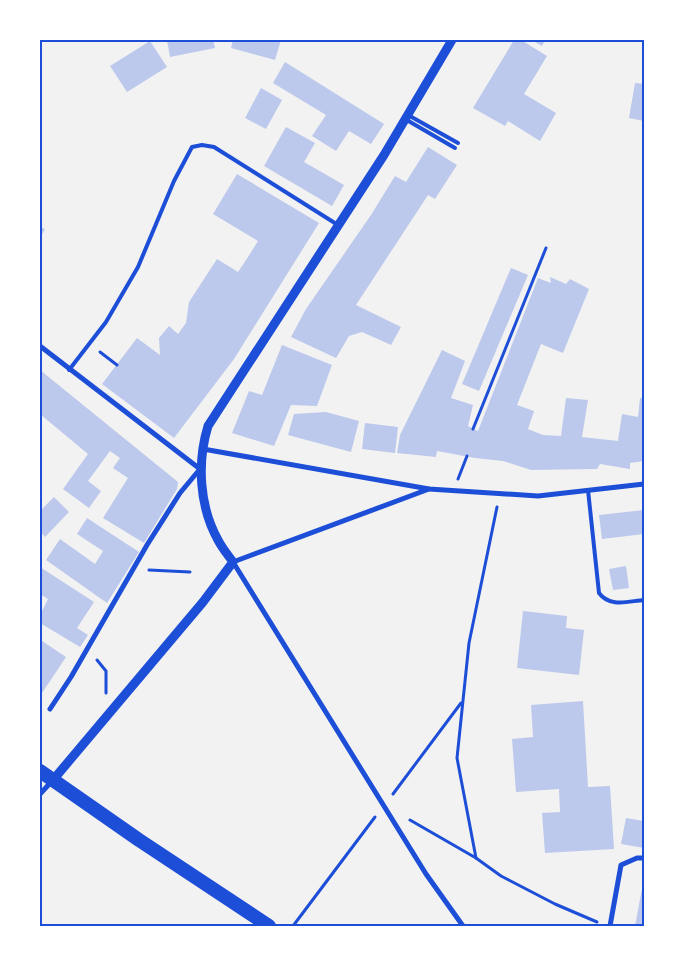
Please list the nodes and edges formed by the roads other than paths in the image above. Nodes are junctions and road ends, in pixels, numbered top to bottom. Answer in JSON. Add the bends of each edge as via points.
{"nodes":[{"id":1,"x":449,"y":41,"type":"edge"},
{"id":2,"x":407,"y":117,"type":"junction"},
{"id":3,"x":458,"y":143,"type":"dead end"},
{"id":4,"x":455,"y":148,"type":"dead end"},
{"id":5,"x":338,"y":225,"type":"junction"},
{"id":6,"x":40,"y":346,"type":"edge"},
{"id":7,"x":69,"y":370,"type":"junction"},
{"id":8,"x":202,"y":449,"type":"junction"},
{"id":9,"x":200,"y":469,"type":"junction"},
{"id":10,"x":644,"y":484,"type":"edge"},
{"id":11,"x":429,"y":489,"type":"junction"},
{"id":12,"x":588,"y":490,"type":"junction"},
{"id":13,"x":233,"y":562,"type":"junction"},
{"id":14,"x":644,"y":600,"type":"edge"},
{"id":15,"x":50,"y":709,"type":"dead end"},
{"id":16,"x":40,"y":770,"type":"edge"},
{"id":17,"x":53,"y":780,"type":"junction"},
{"id":18,"x":40,"y":794,"type":"edge"},
{"id":19,"x":644,"y":858,"type":"edge"},
{"id":20,"x":269,"y":926,"type":"edge"},
{"id":21,"x":463,"y":926,"type":"edge"},
{"id":22,"x":610,"y":926,"type":"edge"}],
"edges":[{"from":1,"to":2,"type":"street"},
{"from":2,"to":3,"type":"lane"},
{"from":2,"to":4,"type":"lane"},
{"from":2,"to":5,"type":"street"},
{"from":5,"to":7,"type":"lane","via":[[214,147],[192,147],[138,267],[106,322]]},
{"from":5,"to":8,"type":"street","via":[[208,426]]},
{"from":6,"to":7,"type":"street"},
{"from":7,"to":9,"type":"street"},
{"from":8,"to":9,"type":"street"},
{"from":8,"to":11,"type":"street"},
{"from":9,"to":13,"type":"street","via":[[204,498],[217,540]]},
{"from":9,"to":15,"type":"street","via":[[180,493]]},
{"from":10,"to":12,"type":"street"},
{"from":11,"to":12,"type":"street","via":[[538,496]]},
{"from":11,"to":13,"type":"street"},
{"from":12,"to":14,"type":"lane","via":[[599,594],[611,603]]},
{"from":13,"to":17,"type":"street"},
{"from":13,"to":21,"type":"street","via":[[426,874]]},
{"from":16,"to":17,"type":"highway"},
{"from":17,"to":18,"type":"street"},
{"from":17,"to":20,"type":"highway"},
{"from":19,"to":22,"type":"street","via":[[621,865]]}]}
